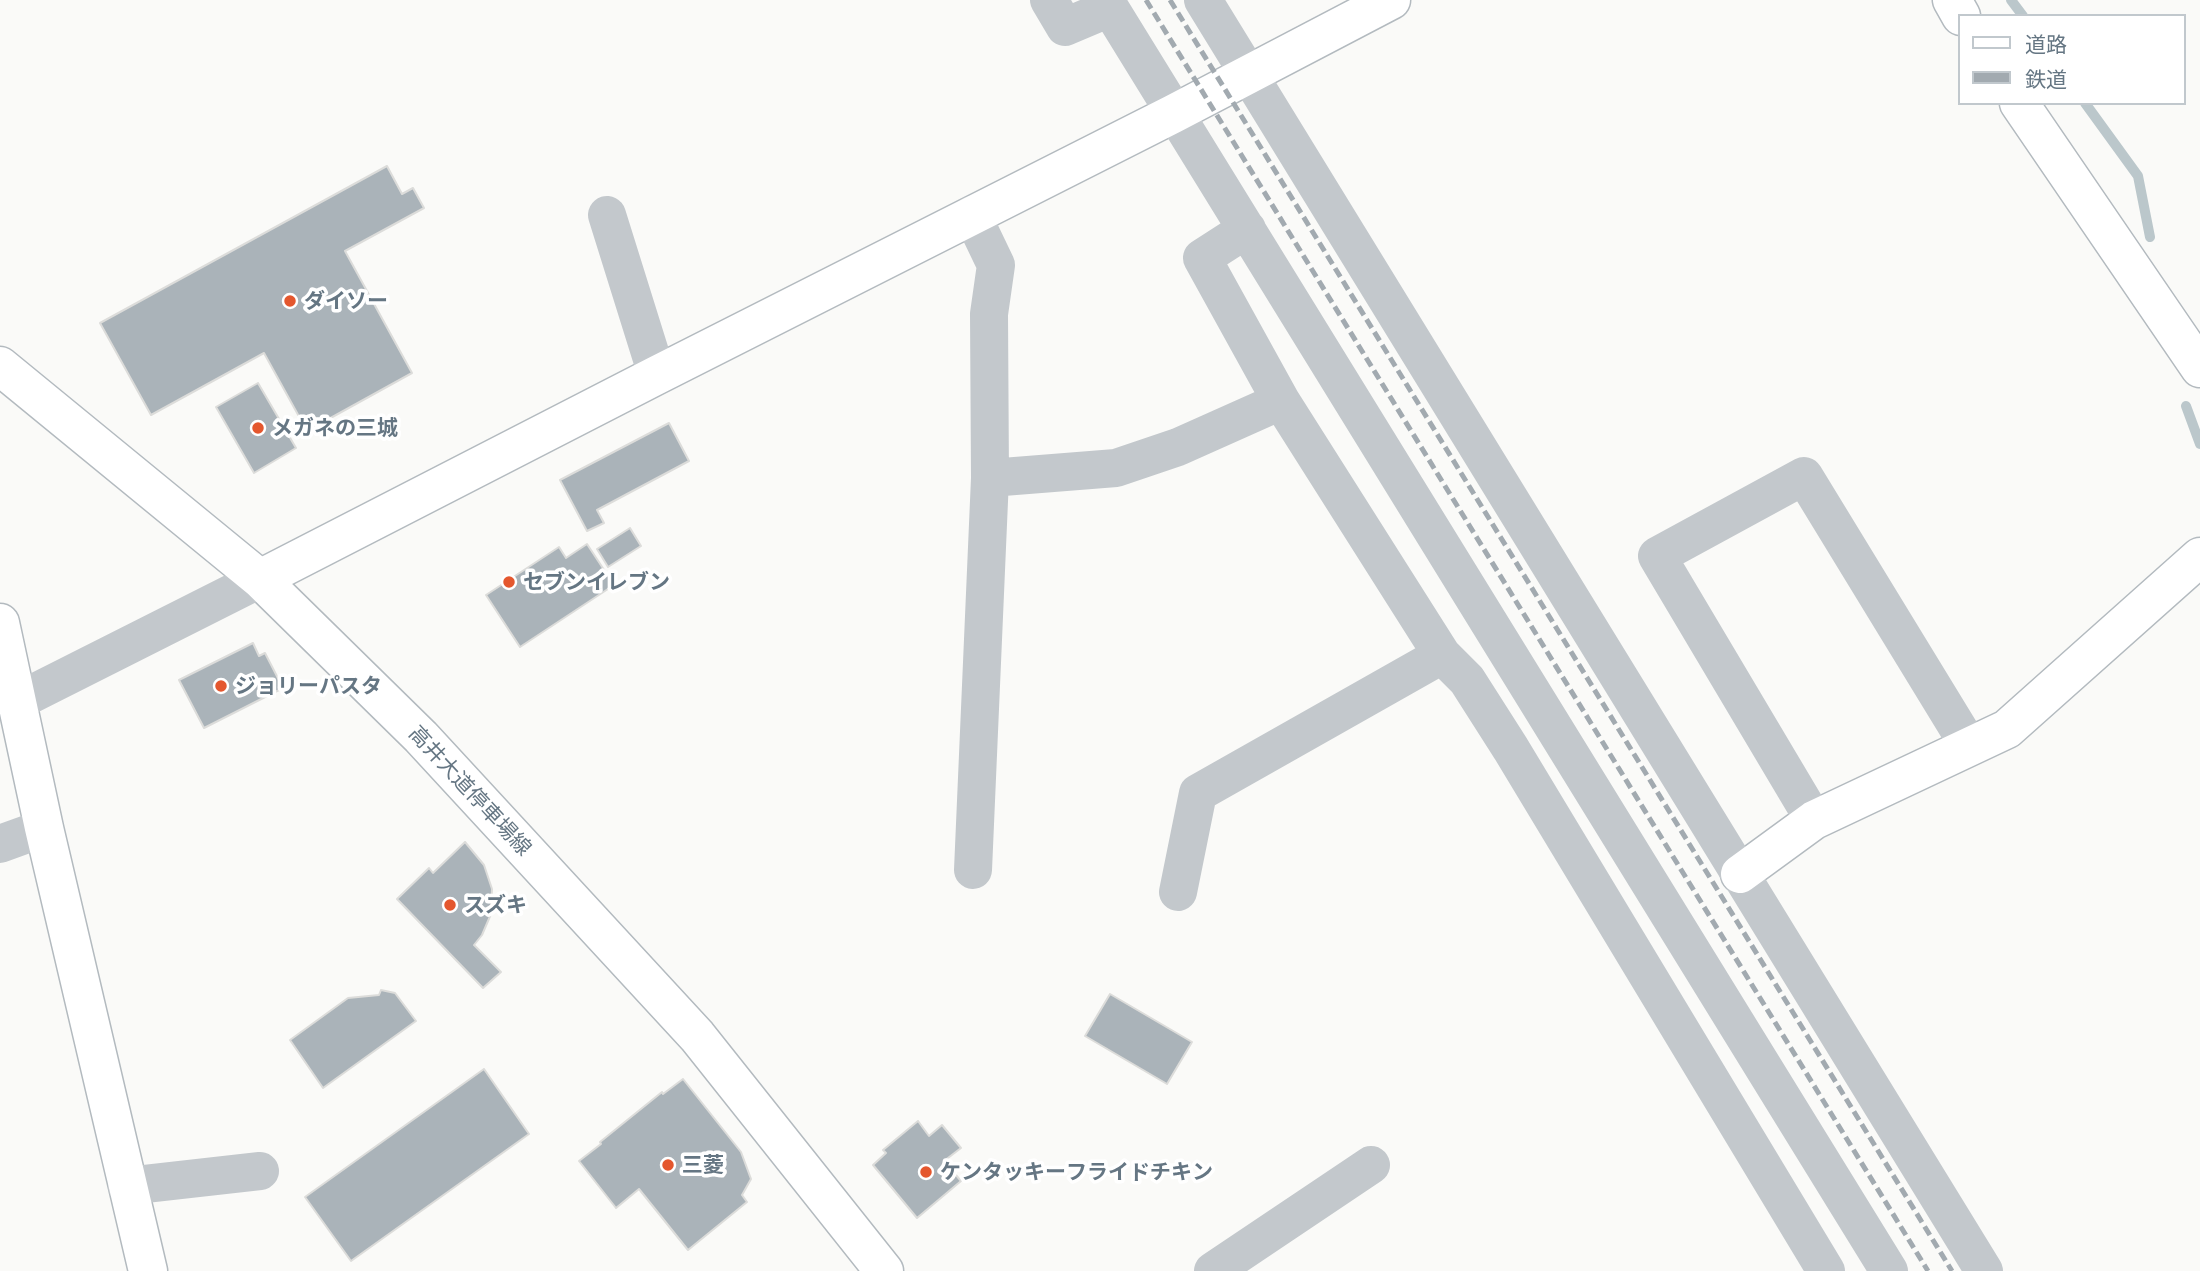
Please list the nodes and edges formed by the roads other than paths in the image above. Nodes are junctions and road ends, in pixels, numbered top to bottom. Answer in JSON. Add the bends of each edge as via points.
{"nodes":[{"id":1,"x":1049,"y":0,"type":"edge"},
{"id":2,"x":1203,"y":0,"type":"edge"},
{"id":3,"x":1391,"y":0,"type":"edge"},
{"id":4,"x":1107,"y":4,"type":"edge"},
{"id":5,"x":1250,"y":74,"type":"junction"},
{"id":6,"x":2021,"y":105,"type":"edge"},
{"id":7,"x":1173,"y":114,"type":"junction"},
{"id":8,"x":607,"y":215,"type":"dead end"},
{"id":9,"x":972,"y":215,"type":"junction"},
{"id":10,"x":1247,"y":229,"type":"junction"},
{"id":11,"x":0,"y":366,"type":"edge"},
{"id":12,"x":2200,"y":368,"type":"edge"},
{"id":13,"x":657,"y":375,"type":"junction"},
{"id":14,"x":1281,"y":401,"type":"junction"},
{"id":15,"x":990,"y":478,"type":"junction"},
{"id":16,"x":2200,"y":557,"type":"edge"},
{"id":17,"x":260,"y":579,"type":"junction"},
{"id":18,"x":0,"y":622,"type":"edge"},
{"id":19,"x":1442,"y":655,"type":"junction"},
{"id":20,"x":18,"y":701,"type":"junction"},
{"id":21,"x":1969,"y":746,"type":"junction"},
{"id":22,"x":1814,"y":820,"type":"junction"},
{"id":23,"x":44,"y":828,"type":"junction"},
{"id":24,"x":0,"y":844,"type":"edge"},
{"id":25,"x":973,"y":870,"type":"dead end"},
{"id":26,"x":1740,"y":874,"type":"junction"},
{"id":27,"x":1178,"y":892,"type":"dead end"},
{"id":28,"x":1371,"y":1166,"type":"dead end"},
{"id":29,"x":260,"y":1171,"type":"dead end"},
{"id":30,"x":127,"y":1186,"type":"junction"},
{"id":31,"x":148,"y":1271,"type":"edge"},
{"id":32,"x":884,"y":1271,"type":"edge"},
{"id":33,"x":1213,"y":1271,"type":"edge"},
{"id":34,"x":1826,"y":1271,"type":"edge"},
{"id":35,"x":1889,"y":1271,"type":"edge"},
{"id":36,"x":1984,"y":1271,"type":"edge"}],
"edges":[{"from":1,"to":4,"type":"street","via":[[1065,27]]},
{"from":2,"to":5,"type":"street"},
{"from":3,"to":5,"type":"street"},
{"from":4,"to":7,"type":"street"},
{"from":5,"to":7,"type":"street"},
{"from":5,"to":26,"type":"street"},
{"from":6,"to":12,"type":"street"},
{"from":7,"to":9,"type":"street"},
{"from":7,"to":10,"type":"street"},
{"from":8,"to":13,"type":"street"},
{"from":9,"to":13,"type":"street"},
{"from":9,"to":15,"type":"street","via":[[996,265],[989,314]]},
{"from":10,"to":14,"type":"street","via":[[1202,258]]},
{"from":10,"to":35,"type":"street"},
{"from":11,"to":17,"type":"street","name":"高井大道停車場線"},
{"from":13,"to":17,"type":"street"},
{"from":14,"to":15,"type":"street","via":[[1178,447],[1115,468]]},
{"from":14,"to":19,"type":"street"},
{"from":15,"to":25,"type":"street"},
{"from":16,"to":21,"type":"street","via":[[2007,729]]},
{"from":17,"to":20,"type":"street"},
{"from":17,"to":32,"type":"street","name":"高井大道停車場線","via":[[421,737],[697,1036]]},
{"from":18,"to":20,"type":"street"},
{"from":19,"to":27,"type":"street","via":[[1198,793]]},
{"from":19,"to":34,"type":"street","via":[[1467,680],[1496,726]]},
{"from":20,"to":23,"type":"street"},
{"from":21,"to":22,"type":"street"},
{"from":21,"to":22,"type":"street","via":[[1804,476],[1657,556]]},
{"from":22,"to":26,"type":"street"},
{"from":23,"to":24,"type":"street"},
{"from":23,"to":30,"type":"street"},
{"from":26,"to":36,"type":"street"},
{"from":28,"to":33,"type":"street"},
{"from":29,"to":30,"type":"street"},
{"from":30,"to":31,"type":"street"}]}
